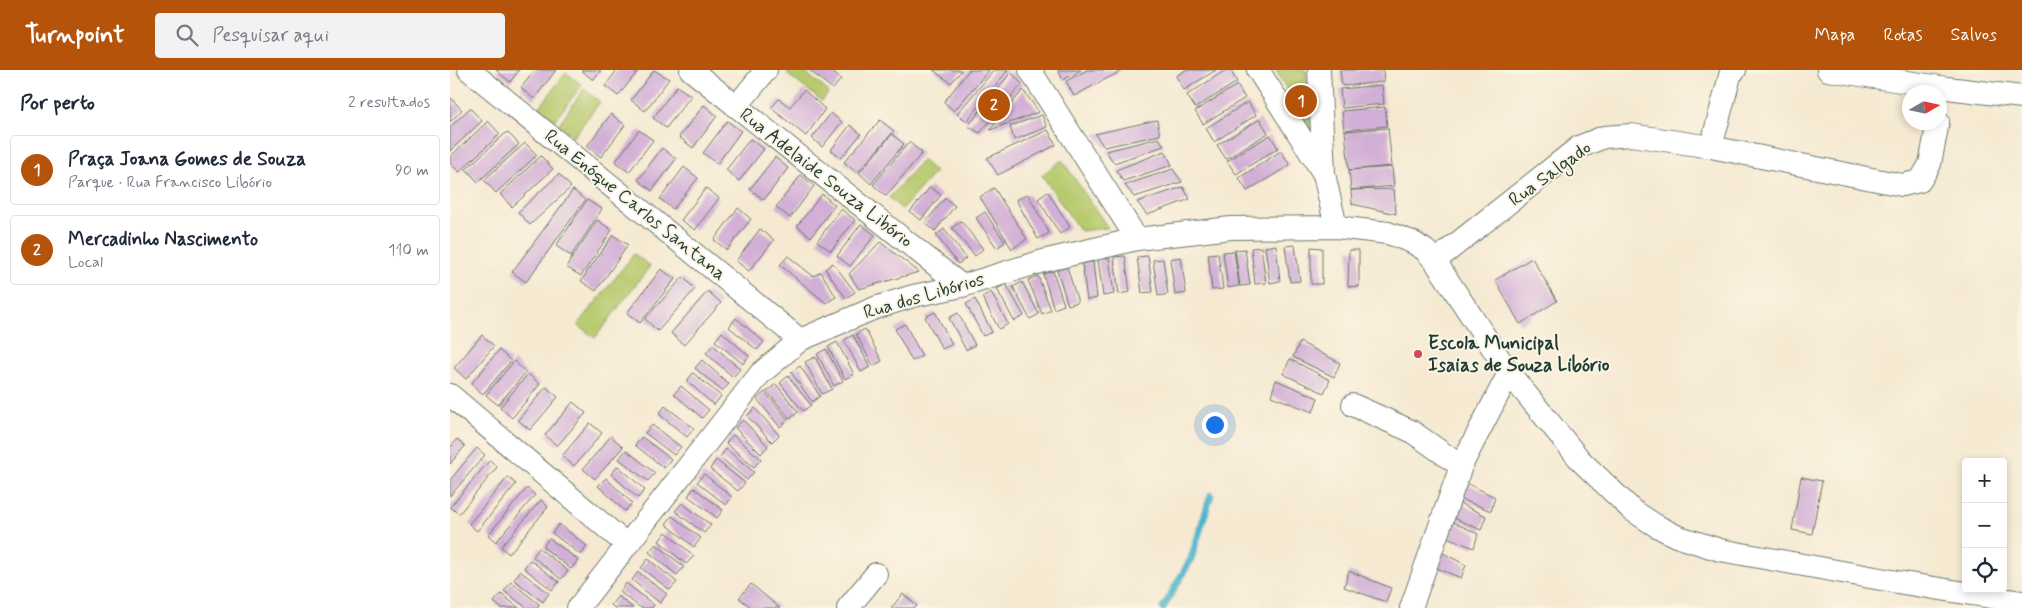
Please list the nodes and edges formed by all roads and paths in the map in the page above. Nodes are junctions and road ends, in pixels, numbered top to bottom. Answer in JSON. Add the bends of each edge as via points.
{"nodes":[{"id":1,"x":469,"y":70,"type":"edge"},
{"id":2,"x":691,"y":70,"type":"edge"},
{"id":3,"x":766,"y":70,"type":"edge"},
{"id":4,"x":1030,"y":70,"type":"edge"},
{"id":5,"x":1258,"y":70,"type":"edge"},
{"id":6,"x":1319,"y":70,"type":"edge"},
{"id":7,"x":1734,"y":70,"type":"edge"},
{"id":8,"x":1828,"y":70,"type":"edge"},
{"id":9,"x":1927,"y":85,"type":"edge"},
{"id":10,"x":1947,"y":88,"type":"edge"},
{"id":11,"x":2022,"y":97,"type":"edge"},
{"id":12,"x":736,"y":107,"type":"junction"},
{"id":13,"x":1936,"y":130,"type":"edge"},
{"id":14,"x":1712,"y":147,"type":"junction"},
{"id":15,"x":1324,"y":174,"type":"junction"},
{"id":16,"x":1336,"y":227,"type":"junction"},
{"id":17,"x":1137,"y":239,"type":"junction"},
{"id":18,"x":1435,"y":260,"type":"junction"},
{"id":19,"x":962,"y":286,"type":"junction"},
{"id":20,"x":800,"y":340,"type":"junction"},
{"id":21,"x":1509,"y":373,"type":"junction"},
{"id":22,"x":450,"y":395,"type":"edge"},
{"id":23,"x":1353,"y":405,"type":"dead end"},
{"id":24,"x":1461,"y":466,"type":"junction"},
{"id":25,"x":627,"y":545,"type":"junction"},
{"id":26,"x":876,"y":574,"type":"dead end"},
{"id":27,"x":2022,"y":602,"type":"edge"},
{"id":28,"x":578,"y":608,"type":"edge"},
{"id":29,"x":848,"y":608,"type":"edge"},
{"id":30,"x":1410,"y":608,"type":"edge"}],
"edges":[{"from":1,"to":20,"type":"street","name":"Rua Enóque Carlos Santana"},
{"from":2,"to":12,"type":"street","name":"Rua Adelaide Souza Libório"},
{"from":3,"to":12,"type":"street"},
{"from":4,"to":17,"type":"street"},
{"from":5,"to":15,"type":"street"},
{"from":6,"to":15,"type":"street"},
{"from":7,"to":14,"type":"street"},
{"from":8,"to":9,"type":"street"},
{"from":10,"to":11,"type":"street"},
{"from":12,"to":19,"type":"street","name":"Rua Adelaide Souza Libório"},
{"from":13,"to":14,"type":"street","name":"Rua Salgado","via":[[1930,164],[1920,181],[1902,185]]},
{"from":14,"to":18,"type":"street","name":"Rua Salgado","via":[[1631,135],[1604,137],[1579,147]]},
{"from":15,"to":16,"type":"street"},
{"from":16,"to":17,"type":"street","name":"Rua dos Libórios","via":[[1231,228]]},
{"from":16,"to":18,"type":"street","name":"Rua dos Libórios","via":[[1388,233],[1412,242]]},
{"from":17,"to":19,"type":"street","name":"Rua dos Libórios","via":[[1043,261]]},
{"from":18,"to":21,"type":"street","name":"Rua dos Libórios"},
{"from":19,"to":20,"type":"street","name":"Rua dos Libórios","via":[[875,308]]},
{"from":20,"to":25,"type":"street","name":"Rua dos Libórios","via":[[760,374]]},
{"from":21,"to":24,"type":"street"},
{"from":21,"to":27,"type":"street","name":"Rua dos Libórios","via":[[1581,461],[1632,510],[1676,536],[1720,550]]},
{"from":22,"to":25,"type":"street"},
{"from":23,"to":24,"type":"street","via":[[1411,431]]},
{"from":24,"to":30,"type":"street"},
{"from":25,"to":28,"type":"street","name":"Rua dos Libórios"},
{"from":26,"to":29,"type":"street"}]}
